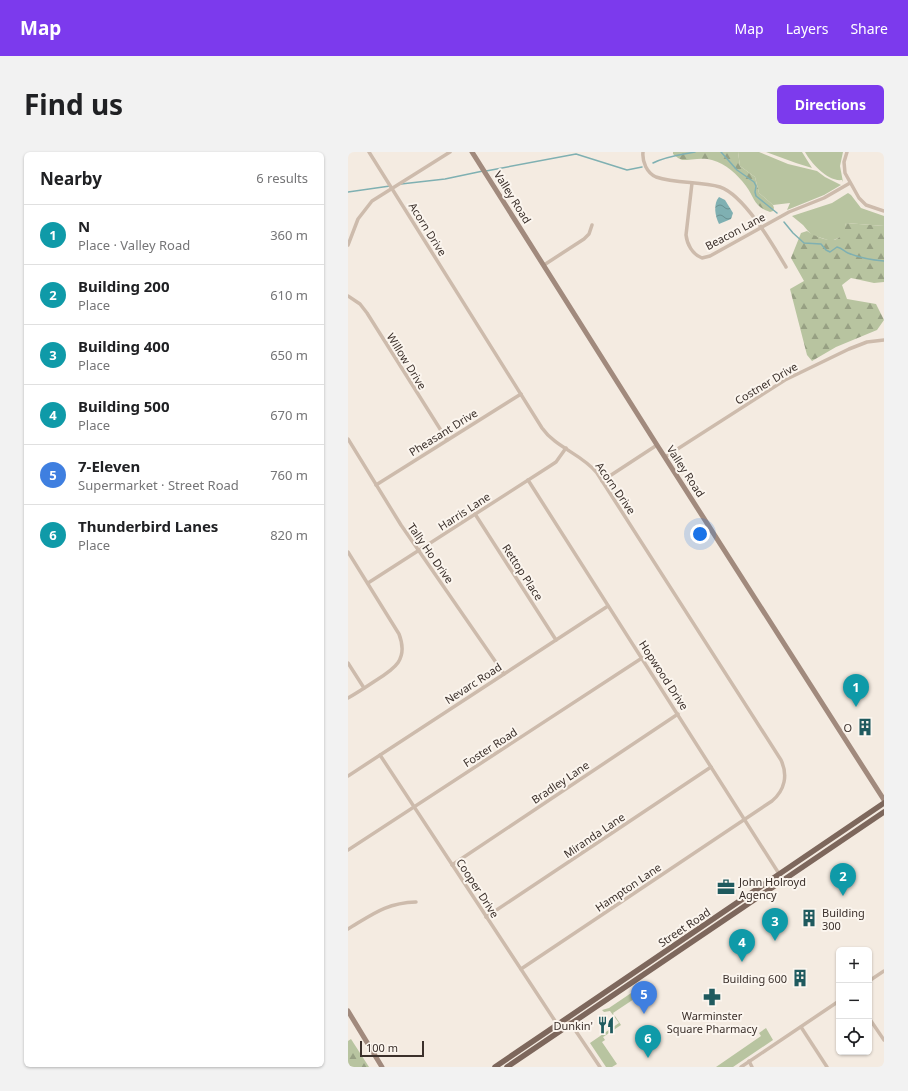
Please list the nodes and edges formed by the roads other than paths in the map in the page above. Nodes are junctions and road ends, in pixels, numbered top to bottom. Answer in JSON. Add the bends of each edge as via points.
{"nodes":[{"id":1,"x":369,"y":152,"type":"edge"},
{"id":2,"x":450,"y":152,"type":"edge"},
{"id":3,"x":472,"y":152,"type":"edge"},
{"id":4,"x":643,"y":152,"type":"edge"},
{"id":5,"x":847,"y":152,"type":"edge"},
{"id":6,"x":692,"y":183,"type":"junction"},
{"id":7,"x":850,"y":183,"type":"junction"},
{"id":8,"x":392,"y":188,"type":"junction"},
{"id":9,"x":884,"y":211,"type":"edge"},
{"id":10,"x":592,"y":225,"type":"dead end"},
{"id":11,"x":761,"y":228,"type":"junction"},
{"id":12,"x":350,"y":234,"type":"edge"},
{"id":13,"x":348,"y":245,"type":"edge"},
{"id":14,"x":544,"y":265,"type":"junction"},
{"id":15,"x":786,"y":267,"type":"dead end"},
{"id":16,"x":348,"y":296,"type":"edge"},
{"id":17,"x":884,"y":340,"type":"edge"},
{"id":18,"x":521,"y":394,"type":"junction"},
{"id":19,"x":348,"y":439,"type":"edge"},
{"id":20,"x":447,"y":440,"type":"junction"},
{"id":21,"x":657,"y":445,"type":"junction"},
{"id":22,"x":566,"y":448,"type":"junction"},
{"id":23,"x":665,"y":457,"type":"junction"},
{"id":24,"x":528,"y":480,"type":"junction"},
{"id":25,"x":602,"y":481,"type":"junction"},
{"id":26,"x":376,"y":485,"type":"junction"},
{"id":27,"x":476,"y":514,"type":"junction"},
{"id":28,"x":419,"y":551,"type":"junction"},
{"id":29,"x":348,"y":552,"type":"edge"},
{"id":30,"x":368,"y":583,"type":"junction"},
{"id":31,"x":608,"y":606,"type":"junction"},
{"id":32,"x":556,"y":640,"type":"junction"},
{"id":33,"x":642,"y":658,"type":"junction"},
{"id":34,"x":348,"y":663,"type":"edge"},
{"id":35,"x":504,"y":674,"type":"junction"},
{"id":36,"x":364,"y":688,"type":"junction"},
{"id":37,"x":348,"y":698,"type":"edge"},
{"id":38,"x":678,"y":714,"type":"junction"},
{"id":39,"x":380,"y":755,"type":"junction"},
{"id":40,"x":711,"y":767,"type":"junction"},
{"id":41,"x":348,"y":776,"type":"edge"},
{"id":42,"x":884,"y":800,"type":"edge"},
{"id":43,"x":884,"y":803,"type":"edge"},
{"id":44,"x":414,"y":807,"type":"junction"},
{"id":45,"x":884,"y":812,"type":"edge"},
{"id":46,"x":745,"y":819,"type":"junction"},
{"id":47,"x":348,"y":850,"type":"edge"},
{"id":48,"x":452,"y":865,"type":"junction"},
{"id":49,"x":780,"y":874,"type":"junction"},
{"id":50,"x":783,"y":880,"type":"junction"},
{"id":51,"x":416,"y":902,"type":"dead end"},
{"id":52,"x":486,"y":917,"type":"junction"},
{"id":53,"x":348,"y":929,"type":"edge"},
{"id":54,"x":521,"y":969,"type":"junction"},
{"id":55,"x":884,"y":971,"type":"edge"},
{"id":56,"x":872,"y":979,"type":"edge"},
{"id":57,"x":836,"y":1003,"type":"edge"},
{"id":58,"x":348,"y":1011,"type":"edge"},
{"id":59,"x":567,"y":1018,"type":"junction"},
{"id":60,"x":870,"y":1019,"type":"edge"},
{"id":61,"x":571,"y":1024,"type":"junction"},
{"id":62,"x":558,"y":1025,"type":"junction"},
{"id":63,"x":801,"y":1027,"type":"junction"},
{"id":64,"x":562,"y":1030,"type":"junction"},
{"id":65,"x":884,"y":1040,"type":"edge"},
{"id":66,"x":749,"y":1062,"type":"junction"},
{"id":67,"x":382,"y":1067,"type":"edge"},
{"id":68,"x":495,"y":1067,"type":"edge"},
{"id":69,"x":508,"y":1067,"type":"edge"},
{"id":70,"x":600,"y":1067,"type":"edge"},
{"id":71,"x":741,"y":1067,"type":"edge"},
{"id":72,"x":752,"y":1067,"type":"edge"},
{"id":73,"x":827,"y":1067,"type":"edge"}],
"edges":[{"from":1,"to":8,"type":"street","name":"Acorn Drive"},
{"from":2,"to":8,"type":"street"},
{"from":3,"to":14,"type":"street","name":"Valley Road"},
{"from":4,"to":6,"type":"street","via":[[647,170],[652,175]]},
{"from":5,"to":7,"type":"street","via":[[844,170]]},
{"from":6,"to":11,"type":"street","via":[[726,190],[737,198]]},
{"from":6,"to":11,"type":"street","name":"Beacon Lane","via":[[686,235],[692,251],[698,256],[710,256]]},
{"from":7,"to":9,"type":"street","via":[[862,202]]},
{"from":7,"to":11,"type":"street","name":"Beacon Lane","via":[[834,194],[789,212]]},
{"from":8,"to":12,"type":"street","via":[[368,205]]},
{"from":8,"to":18,"type":"street","name":"Acorn Drive"},
{"from":10,"to":14,"type":"street","via":[[584,239]]},
{"from":11,"to":15,"type":"street"},
{"from":12,"to":13,"type":"street"},
{"from":14,"to":21,"type":"street","name":"Valley Road"},
{"from":16,"to":20,"type":"street","name":"Willow Drive","via":[[360,304]]},
{"from":17,"to":23,"type":"street","name":"Costner Drive","via":[[867,342],[849,349],[785,380]]},
{"from":18,"to":20,"type":"street","name":"Pheasant Drive"},
{"from":18,"to":22,"type":"street","name":"Acorn Drive","via":[[547,436]]},
{"from":19,"to":26,"type":"street","name":"Tally Ho Drive"},
{"from":20,"to":26,"type":"street","name":"Pheasant Drive"},
{"from":21,"to":23,"type":"street","name":"Valley Road"},
{"from":21,"to":25,"type":"street"},
{"from":22,"to":24,"type":"street","name":"Harris Lane","via":[[556,462]]},
{"from":22,"to":25,"type":"street","name":"Acorn Drive","via":[[590,465]]},
{"from":23,"to":42,"type":"street","name":"Valley Road"},
{"from":24,"to":27,"type":"street","name":"Harris Lane"},
{"from":24,"to":31,"type":"street","name":"Hopwood Drive"},
{"from":25,"to":46,"type":"street","name":"Acorn Drive","via":[[783,764],[785,779],[778,795]]},
{"from":26,"to":28,"type":"street","name":"Tally Ho Drive"},
{"from":27,"to":28,"type":"street","name":"Harris Lane"},
{"from":27,"to":32,"type":"street","name":"Rettop Place"},
{"from":28,"to":30,"type":"street","name":"Harris Lane"},
{"from":28,"to":35,"type":"street","name":"Tally Ho Drive"},
{"from":29,"to":30,"type":"street"},
{"from":30,"to":36,"type":"street","via":[[401,640],[402,650],[401,657],[393,669]]},
{"from":31,"to":32,"type":"street","name":"Nevarc Road"},
{"from":31,"to":33,"type":"street","name":"Hopwood Drive"},
{"from":32,"to":35,"type":"street","name":"Nevarc Road"},
{"from":33,"to":38,"type":"street","name":"Hopwood Drive"},
{"from":33,"to":44,"type":"street","name":"Foster Road"},
{"from":34,"to":36,"type":"street"},
{"from":35,"to":39,"type":"street","name":"Nevarc Road"},
{"from":36,"to":37,"type":"street"},
{"from":38,"to":40,"type":"street","name":"Hopwood Drive"},
{"from":38,"to":48,"type":"street","name":"Bradley Lane"},
{"from":39,"to":41,"type":"street","name":"Nevarc Road"},
{"from":39,"to":44,"type":"street","name":"Cooper Drive"},
{"from":40,"to":46,"type":"street","name":"Hopwood Drive"},
{"from":40,"to":52,"type":"street","name":"Miranda Lane"},
{"from":43,"to":49,"type":"main road","name":"Street Road"},
{"from":44,"to":47,"type":"street","name":"Foster Road"},
{"from":44,"to":48,"type":"street","name":"Cooper Drive"},
{"from":45,"to":50,"type":"main road","name":"Street Road"},
{"from":46,"to":49,"type":"street","name":"Hopwood Drive"},
{"from":46,"to":54,"type":"street","name":"Hampton Lane"},
{"from":48,"to":52,"type":"street","name":"Cooper Drive"},
{"from":49,"to":50,"type":"street","name":"Hopwood Drive"},
{"from":49,"to":59,"type":"main road","name":"Street Road"},
{"from":50,"to":61,"type":"main road","name":"Street Road"},
{"from":51,"to":53,"type":"street","via":[[401,902],[386,907]]},
{"from":52,"to":54,"type":"street","name":"Cooper Drive"},
{"from":54,"to":62,"type":"street","name":"Cooper Drive"},
{"from":55,"to":56,"type":"street"},
{"from":57,"to":63,"type":"street"},
{"from":58,"to":67,"type":"street"},
{"from":59,"to":61,"type":"street"},
{"from":59,"to":62,"type":"main road","name":"Street Road"},
{"from":60,"to":65,"type":"street"},
{"from":61,"to":64,"type":"main road","name":"Street Road"},
{"from":61,"to":70,"type":"street"},
{"from":62,"to":64,"type":"street","name":"Cooper Drive"},
{"from":62,"to":68,"type":"main road","name":"Street Road"},
{"from":63,"to":66,"type":"street"},
{"from":63,"to":73,"type":"street"},
{"from":64,"to":69,"type":"main road","name":"Street Road"},
{"from":66,"to":71,"type":"street"},
{"from":66,"to":72,"type":"street"}]}
